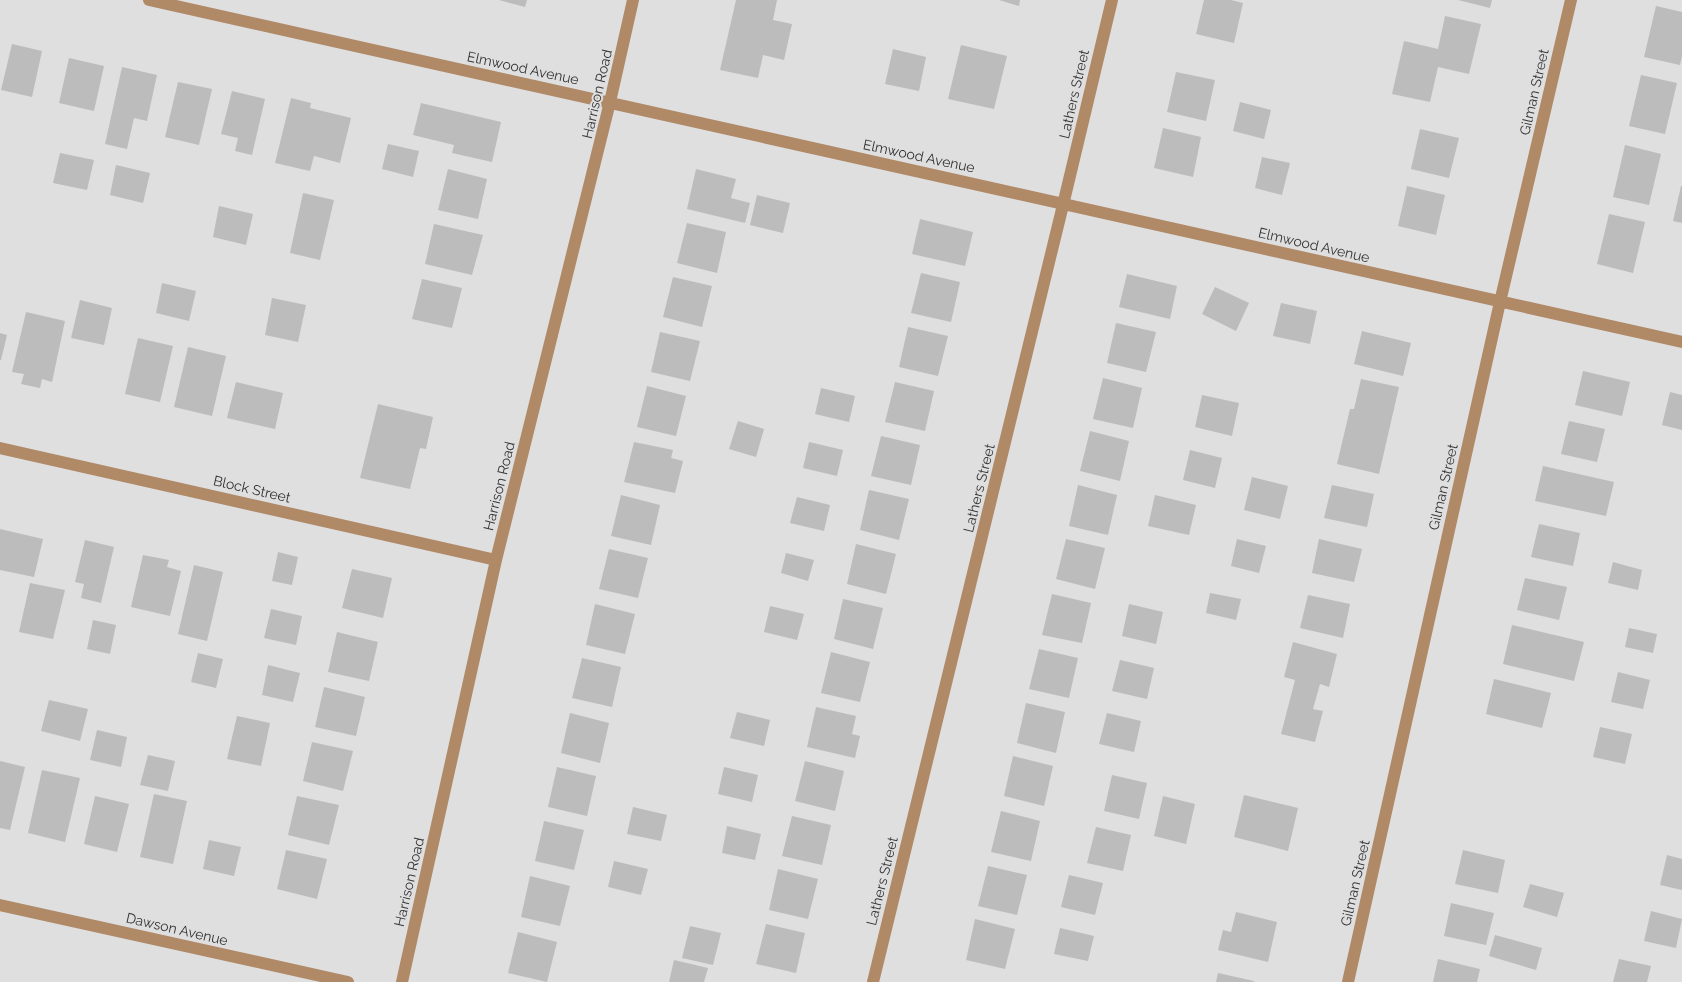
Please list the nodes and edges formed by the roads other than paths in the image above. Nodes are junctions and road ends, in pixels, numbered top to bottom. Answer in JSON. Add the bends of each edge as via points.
{"nodes":[{"id":1,"x":149,"y":0,"type":"edge"},
{"id":2,"x":633,"y":0,"type":"edge"},
{"id":3,"x":1112,"y":0,"type":"edge"},
{"id":4,"x":1571,"y":0,"type":"edge"},
{"id":5,"x":610,"y":102,"type":"junction"},
{"id":6,"x":1063,"y":205,"type":"junction"},
{"id":7,"x":1500,"y":302,"type":"junction"},
{"id":8,"x":1682,"y":342,"type":"edge"},
{"id":9,"x":0,"y":448,"type":"edge"},
{"id":10,"x":496,"y":560,"type":"junction"},
{"id":11,"x":0,"y":905,"type":"edge"},
{"id":12,"x":348,"y":982,"type":"edge"},
{"id":13,"x":402,"y":982,"type":"edge"},
{"id":14,"x":873,"y":982,"type":"edge"},
{"id":15,"x":1348,"y":982,"type":"edge"}],
"edges":[{"from":1,"to":5,"type":"street","name":"Elmwood Avenue"},
{"from":2,"to":5,"type":"street","name":"Harrison Road"},
{"from":3,"to":6,"type":"street","name":"Lathers Street"},
{"from":4,"to":7,"type":"street","name":"Gilman Street"},
{"from":5,"to":6,"type":"street","name":"Elmwood Avenue"},
{"from":5,"to":10,"type":"street","name":"Harrison Road"},
{"from":6,"to":7,"type":"street","name":"Elmwood Avenue"},
{"from":6,"to":14,"type":"street","name":"Lathers Street"},
{"from":7,"to":8,"type":"street","name":"Elmwood Avenue"},
{"from":7,"to":15,"type":"street","name":"Gilman Street"},
{"from":9,"to":10,"type":"street","name":"Block Street"},
{"from":10,"to":13,"type":"street","name":"Harrison Road"},
{"from":11,"to":12,"type":"street","name":"Dawson Avenue"}]}
